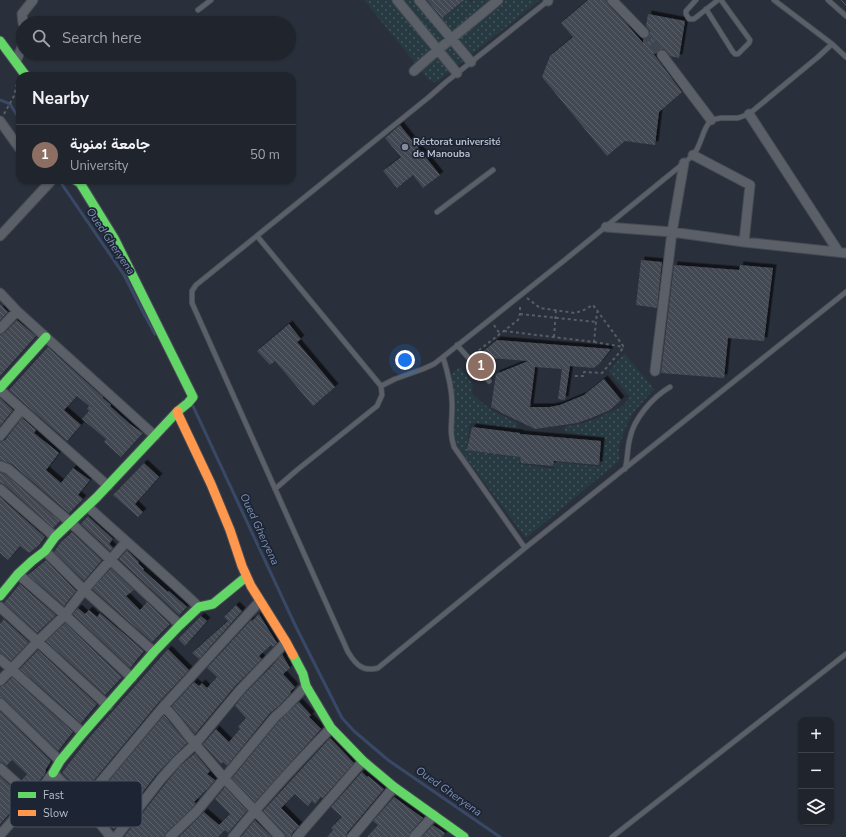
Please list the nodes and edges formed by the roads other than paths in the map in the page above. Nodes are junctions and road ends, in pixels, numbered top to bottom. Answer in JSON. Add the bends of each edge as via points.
{"nodes":[{"id":1,"x":33,"y":0,"type":"edge"},
{"id":2,"x":211,"y":0,"type":"edge"},
{"id":3,"x":397,"y":0,"type":"edge"},
{"id":4,"x":419,"y":0,"type":"edge"},
{"id":5,"x":498,"y":0,"type":"edge"},
{"id":6,"x":549,"y":0,"type":"edge"},
{"id":7,"x":612,"y":0,"type":"edge"},
{"id":8,"x":696,"y":0,"type":"edge"},
{"id":9,"x":718,"y":0,"type":"edge"},
{"id":10,"x":721,"y":0,"type":"edge"},
{"id":11,"x":774,"y":0,"type":"edge"},
{"id":12,"x":828,"y":0,"type":"edge"},
{"id":13,"x":706,"y":9,"type":"junction"},
{"id":14,"x":198,"y":10,"type":"dead end"},
{"id":15,"x":22,"y":16,"type":"edge"},
{"id":16,"x":846,"y":16,"type":"edge"},
{"id":17,"x":644,"y":33,"type":"tunnel mouth"},
{"id":18,"x":451,"y":39,"type":"junction"},
{"id":19,"x":0,"y":41,"type":"edge"},
{"id":20,"x":832,"y":44,"type":"junction"},
{"id":21,"x":438,"y":50,"type":"junction"},
{"id":22,"x":662,"y":55,"type":"tunnel mouth"},
{"id":23,"x":846,"y":57,"type":"edge"},
{"id":24,"x":16,"y":61,"type":"joint"},
{"id":25,"x":471,"y":62,"type":"junction"},
{"id":26,"x":414,"y":71,"type":"dead end"},
{"id":27,"x":23,"y":72,"type":"edge"},
{"id":28,"x":457,"y":73,"type":"junction"},
{"id":29,"x":749,"y":114,"type":"junction"},
{"id":30,"x":1,"y":119,"type":"edge"},
{"id":31,"x":711,"y":120,"type":"junction"},
{"id":32,"x":16,"y":142,"type":"edge"},
{"id":33,"x":693,"y":155,"type":"junction"},
{"id":34,"x":684,"y":163,"type":"junction"},
{"id":35,"x":493,"y":170,"type":"dead end"},
{"id":36,"x":46,"y":184,"type":"edge"},
{"id":37,"x":81,"y":184,"type":"edge"},
{"id":38,"x":437,"y":212,"type":"dead end"},
{"id":39,"x":606,"y":227,"type":"junction"},
{"id":40,"x":672,"y":232,"type":"junction"},
{"id":41,"x":0,"y":236,"type":"edge"},
{"id":42,"x":257,"y":236,"type":"junction"},
{"id":43,"x":744,"y":242,"type":"junction"},
{"id":44,"x":842,"y":252,"type":"edge"},
{"id":45,"x":846,"y":292,"type":"edge"},
{"id":46,"x":0,"y":293,"type":"edge"},
{"id":47,"x":17,"y":311,"type":"junction"},
{"id":48,"x":0,"y":329,"type":"edge"},
{"id":49,"x":46,"y":337,"type":"junction"},
{"id":50,"x":457,"y":345,"type":"junction"},
{"id":51,"x":443,"y":357,"type":"junction"},
{"id":52,"x":655,"y":371,"type":"dead end"},
{"id":53,"x":489,"y":381,"type":"dead end"},
{"id":54,"x":381,"y":386,"type":"junction"},
{"id":55,"x":670,"y":387,"type":"dead end"},
{"id":56,"x":0,"y":389,"type":"edge"},
{"id":57,"x":21,"y":410,"type":"junction"},
{"id":58,"x":178,"y":412,"type":"junction"},
{"id":59,"x":0,"y":436,"type":"edge"},
{"id":60,"x":155,"y":436,"type":"junction"},
{"id":61,"x":0,"y":466,"type":"edge"},
{"id":62,"x":625,"y":469,"type":"junction"},
{"id":63,"x":108,"y":486,"type":"junction"},
{"id":64,"x":0,"y":489,"type":"edge"},
{"id":65,"x":275,"y":489,"type":"junction"},
{"id":66,"x":87,"y":506,"type":"junction"},
{"id":67,"x":70,"y":523,"type":"junction"},
{"id":68,"x":55,"y":537,"type":"junction"},
{"id":69,"x":126,"y":542,"type":"junction"},
{"id":70,"x":525,"y":548,"type":"junction"},
{"id":71,"x":45,"y":551,"type":"junction"},
{"id":72,"x":110,"y":560,"type":"junction"},
{"id":73,"x":18,"y":574,"type":"junction"},
{"id":74,"x":246,"y":577,"type":"junction"},
{"id":75,"x":84,"y":590,"type":"junction"},
{"id":76,"x":0,"y":596,"type":"edge"},
{"id":77,"x":260,"y":601,"type":"junction"},
{"id":78,"x":0,"y":607,"type":"edge"},
{"id":79,"x":199,"y":607,"type":"junction"},
{"id":80,"x":65,"y":615,"type":"junction"},
{"id":81,"x":180,"y":625,"type":"junction"},
{"id":82,"x":37,"y":642,"type":"junction"},
{"id":83,"x":286,"y":642,"type":"junction"},
{"id":84,"x":154,"y":652,"type":"junction"},
{"id":85,"x":846,"y":654,"type":"edge"},
{"id":86,"x":0,"y":659,"type":"edge"},
{"id":87,"x":12,"y":669,"type":"junction"},
{"id":88,"x":132,"y":678,"type":"junction"},
{"id":89,"x":0,"y":681,"type":"edge"},
{"id":90,"x":306,"y":686,"type":"junction"},
{"id":91,"x":0,"y":703,"type":"edge"},
{"id":92,"x":108,"y":706,"type":"junction"},
{"id":93,"x":164,"y":706,"type":"junction"},
{"id":94,"x":331,"y":728,"type":"junction"},
{"id":95,"x":83,"y":733,"type":"junction"},
{"id":96,"x":195,"y":744,"type":"junction"},
{"id":97,"x":60,"y":761,"type":"junction"},
{"id":98,"x":363,"y":761,"type":"junction"},
{"id":99,"x":0,"y":768,"type":"edge"},
{"id":100,"x":53,"y":773,"type":"junction"},
{"id":101,"x":224,"y":778,"type":"junction"},
{"id":102,"x":14,"y":781,"type":"edge"},
{"id":103,"x":47,"y":781,"type":"edge"},
{"id":104,"x":61,"y":781,"type":"edge"},
{"id":105,"x":101,"y":781,"type":"edge"},
{"id":106,"x":394,"y":786,"type":"junction"},
{"id":107,"x":142,"y":803,"type":"edge"},
{"id":108,"x":255,"y":810,"type":"junction"},
{"id":109,"x":434,"y":816,"type":"junction"},
{"id":110,"x":10,"y":824,"type":"edge"},
{"id":111,"x":103,"y":827,"type":"edge"},
{"id":112,"x":124,"y":827,"type":"edge"},
{"id":113,"x":0,"y":835,"type":"edge"},
{"id":114,"x":111,"y":837,"type":"edge"},
{"id":115,"x":116,"y":837,"type":"edge"},
{"id":116,"x":170,"y":837,"type":"edge"},
{"id":117,"x":233,"y":837,"type":"edge"},
{"id":118,"x":280,"y":837,"type":"edge"},
{"id":119,"x":297,"y":837,"type":"edge"},
{"id":120,"x":352,"y":837,"type":"edge"},
{"id":121,"x":414,"y":837,"type":"edge"},
{"id":122,"x":464,"y":837,"type":"edge"},
{"id":123,"x":612,"y":837,"type":"edge"}],
"edges":[{"from":1,"to":15,"type":"street"},
{"from":2,"to":14,"type":"lane"},
{"from":3,"to":21,"type":"street"},
{"from":4,"to":18,"type":"street"},
{"from":5,"to":18,"type":"street"},
{"from":6,"to":25,"type":"lane"},
{"from":7,"to":17,"type":"street"},
{"from":8,"to":13,"type":"lane","via":[[686,11],[689,19],[694,19]]},
{"from":9,"to":13,"type":"lane"},
{"from":10,"to":13,"type":"lane","via":[[750,40],[738,54],[733,52]]},
{"from":11,"to":20,"type":"lane"},
{"from":12,"to":16,"type":"lane"},
{"from":18,"to":21,"type":"street"},
{"from":18,"to":25,"type":"street"},
{"from":19,"to":24,"type":"street"},
{"from":20,"to":23,"type":"lane"},
{"from":20,"to":29,"type":"lane"},
{"from":21,"to":26,"type":"street"},
{"from":21,"to":28,"type":"street"},
{"from":22,"to":31,"type":"street"},
{"from":24,"to":27,"type":"street"},
{"from":25,"to":28,"type":"lane"},
{"from":28,"to":42,"type":"lane"},
{"from":29,"to":31,"type":"lane","via":[[738,118]]},
{"from":29,"to":44,"type":"street"},
{"from":30,"to":32,"type":"street"},
{"from":31,"to":33,"type":"lane"},
{"from":33,"to":34,"type":"lane"},
{"from":33,"to":43,"type":"street","via":[[750,185]]},
{"from":34,"to":39,"type":"lane"},
{"from":34,"to":40,"type":"street"},
{"from":35,"to":38,"type":"lane"},
{"from":36,"to":41,"type":"street"},
{"from":37,"to":58,"type":"street","via":[[114,238],[191,400]]},
{"from":39,"to":40,"type":"street"},
{"from":39,"to":50,"type":"lane"},
{"from":40,"to":43,"type":"street"},
{"from":40,"to":52,"type":"street"},
{"from":42,"to":54,"type":"lane"},
{"from":42,"to":65,"type":"lane","via":[[196,285],[192,291],[192,303]]},
{"from":43,"to":44,"type":"street"},
{"from":45,"to":62,"type":"lane"},
{"from":46,"to":47,"type":"street"},
{"from":47,"to":48,"type":"street"},
{"from":47,"to":49,"type":"street"},
{"from":49,"to":56,"type":"street"},
{"from":49,"to":60,"type":"street"},
{"from":50,"to":51,"type":"lane"},
{"from":50,"to":53,"type":"lane"},
{"from":51,"to":54,"type":"lane","via":[[424,369]]},
{"from":51,"to":70,"type":"lane","via":[[451,396],[450,431],[454,447]]},
{"from":54,"to":65,"type":"lane","via":[[382,394],[377,406]]},
{"from":55,"to":62,"type":"lane","via":[[645,409],[637,422],[630,436]]},
{"from":56,"to":57,"type":"street"},
{"from":57,"to":59,"type":"street"},
{"from":57,"to":63,"type":"street"},
{"from":58,"to":60,"type":"street"},
{"from":58,"to":74,"type":"street","via":[[221,508]]},
{"from":60,"to":63,"type":"street"},
{"from":61,"to":67,"type":"street","via":[[8,469]]},
{"from":62,"to":70,"type":"lane"},
{"from":63,"to":66,"type":"street"},
{"from":64,"to":68,"type":"street"},
{"from":65,"to":70,"type":"lane","via":[[348,652],[361,667],[370,670],[378,668]]},
{"from":66,"to":67,"type":"street"},
{"from":66,"to":69,"type":"street"},
{"from":67,"to":68,"type":"street"},
{"from":67,"to":72,"type":"street"},
{"from":68,"to":71,"type":"street"},
{"from":69,"to":72,"type":"street"},
{"from":69,"to":79,"type":"street"},
{"from":71,"to":73,"type":"street"},
{"from":71,"to":75,"type":"street"},
{"from":72,"to":75,"type":"street"},
{"from":72,"to":81,"type":"street"},
{"from":73,"to":76,"type":"street"},
{"from":73,"to":80,"type":"street"},
{"from":74,"to":77,"type":"street"},
{"from":74,"to":79,"type":"street","via":[[213,604]]},
{"from":75,"to":80,"type":"street"},
{"from":75,"to":84,"type":"street"},
{"from":77,"to":83,"type":"street"},
{"from":77,"to":93,"type":"street"},
{"from":78,"to":82,"type":"street"},
{"from":79,"to":81,"type":"street"},
{"from":80,"to":82,"type":"street"},
{"from":80,"to":88,"type":"street"},
{"from":81,"to":84,"type":"street"},
{"from":82,"to":87,"type":"street"},
{"from":82,"to":92,"type":"street"},
{"from":83,"to":90,"type":"street","via":[[303,674]]},
{"from":83,"to":96,"type":"street","via":[[241,689]]},
{"from":84,"to":88,"type":"street"},
{"from":85,"to":123,"type":"lane"},
{"from":86,"to":87,"type":"street"},
{"from":87,"to":89,"type":"street"},
{"from":87,"to":95,"type":"street"},
{"from":88,"to":92,"type":"street"},
{"from":90,"to":94,"type":"street"},
{"from":90,"to":101,"type":"street"},
{"from":91,"to":97,"type":"street"},
{"from":92,"to":95,"type":"street"},
{"from":93,"to":96,"type":"street"},
{"from":93,"to":105,"type":"street"},
{"from":94,"to":98,"type":"street"},
{"from":94,"to":108,"type":"street"},
{"from":95,"to":97,"type":"street"},
{"from":96,"to":101,"type":"street"},
{"from":96,"to":107,"type":"street","via":[[177,761]]},
{"from":97,"to":100,"type":"street"},
{"from":98,"to":106,"type":"street"},
{"from":98,"to":119,"type":"street"},
{"from":99,"to":102,"type":"street"},
{"from":100,"to":103,"type":"street"},
{"from":100,"to":104,"type":"street"},
{"from":101,"to":108,"type":"street"},
{"from":101,"to":116,"type":"street","via":[[197,811]]},
{"from":106,"to":109,"type":"street"},
{"from":106,"to":120,"type":"street"},
{"from":108,"to":117,"type":"street"},
{"from":108,"to":118,"type":"street"},
{"from":109,"to":121,"type":"street"},
{"from":109,"to":122,"type":"street"},
{"from":110,"to":113,"type":"street"},
{"from":111,"to":114,"type":"street"},
{"from":112,"to":115,"type":"street"}]}
